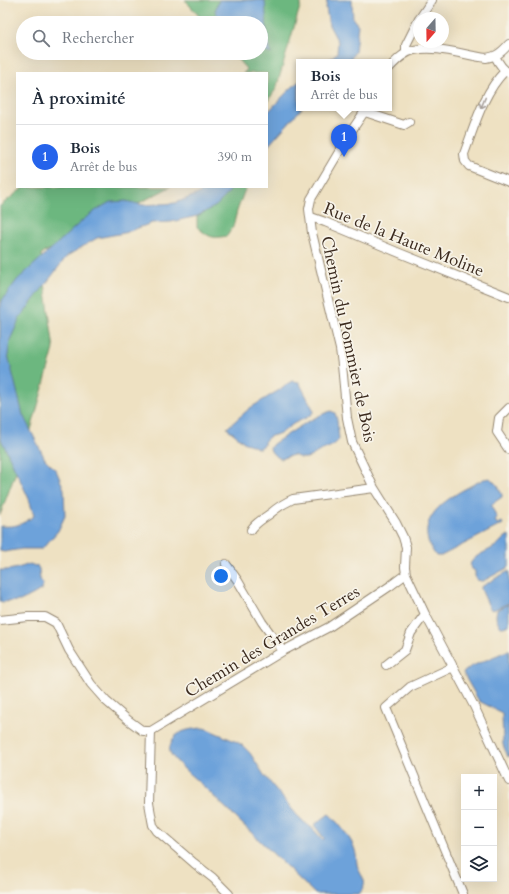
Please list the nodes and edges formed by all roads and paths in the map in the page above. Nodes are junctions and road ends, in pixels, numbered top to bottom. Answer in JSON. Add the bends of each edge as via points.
{"nodes":[{"id":1,"x":432,"y":0,"type":"edge"},
{"id":2,"x":424,"y":12,"type":"edge"},
{"id":3,"x":413,"y":31,"type":"edge"},
{"id":4,"x":509,"y":44,"type":"edge"},
{"id":5,"x":406,"y":53,"type":"junction"},
{"id":6,"x":494,"y":56,"type":"junction"},
{"id":7,"x":392,"y":65,"type":"edge"},
{"id":8,"x":507,"y":72,"type":"edge"},
{"id":9,"x":365,"y":111,"type":"edge"},
{"id":10,"x":369,"y":111,"type":"edge"},
{"id":11,"x":410,"y":122,"type":"dead end"},
{"id":12,"x":509,"y":182,"type":"edge"},
{"id":13,"x":311,"y":217,"type":"junction"},
{"id":14,"x":509,"y":297,"type":"edge"},
{"id":15,"x":509,"y":408,"type":"edge"},
{"id":16,"x":509,"y":450,"type":"edge"},
{"id":17,"x":374,"y":488,"type":"junction"},
{"id":18,"x":251,"y":530,"type":"dead end"},
{"id":19,"x":226,"y":564,"type":"dead end"},
{"id":20,"x":406,"y":574,"type":"junction"},
{"id":21,"x":425,"y":614,"type":"junction"},
{"id":22,"x":0,"y":620,"type":"edge"},
{"id":23,"x":283,"y":651,"type":"junction"},
{"id":24,"x":386,"y":665,"type":"dead end"},
{"id":25,"x":453,"y":667,"type":"junction"},
{"id":26,"x":151,"y":731,"type":"junction"},
{"id":27,"x":509,"y":781,"type":"edge"},
{"id":28,"x":229,"y":894,"type":"edge"},
{"id":29,"x":463,"y":894,"type":"edge"}],
"edges":[{"from":1,"to":2,"type":"street"},
{"from":3,"to":5,"type":"street","via":[[406,45]]},
{"from":4,"to":6,"type":"street","via":[[503,52]]},
{"from":5,"to":6,"type":"street","via":[[429,49],[486,58]]},
{"from":5,"to":7,"type":"street"},
{"from":6,"to":8,"type":"street"},
{"from":8,"to":12,"type":"street","one_way":true,"via":[[500,76],[487,94],[464,154],[469,166]]},
{"from":9,"to":13,"type":"street","name":"Chemin du Pommier de Bois","via":[[312,199],[309,209]]},
{"from":10,"to":11,"type":"street","via":[[404,125]]},
{"from":13,"to":14,"type":"street","name":"Rue de la Haute Moline"},
{"from":13,"to":17,"type":"street","name":"Chemin du Pommier de Bois","via":[[312,233],[340,354],[352,442]]},
{"from":15,"to":16,"type":"street","via":[[499,418],[497,432]]},
{"from":17,"to":18,"type":"street","via":[[293,499],[283,503],[255,524]]},
{"from":17,"to":20,"type":"street","name":"Chemin du Pommier de Bois","via":[[404,537]]},
{"from":19,"to":23,"type":"street"},
{"from":20,"to":21,"type":"street"},
{"from":20,"to":23,"type":"street","name":"Chemin des Grandes Terres","via":[[329,627]]},
{"from":21,"to":24,"type":"street","via":[[411,633],[405,650]]},
{"from":21,"to":25,"type":"street"},
{"from":22,"to":26,"type":"street","via":[[45,617],[56,622],[69,650],[91,684],[128,720],[143,731]]},
{"from":23,"to":26,"type":"street","name":"Chemin des Grandes Terres"},
{"from":25,"to":27,"type":"street"},
{"from":25,"to":29,"type":"street","via":[[410,687],[386,708]]},
{"from":26,"to":28,"type":"street","via":[[149,803],[153,825]]}]}
